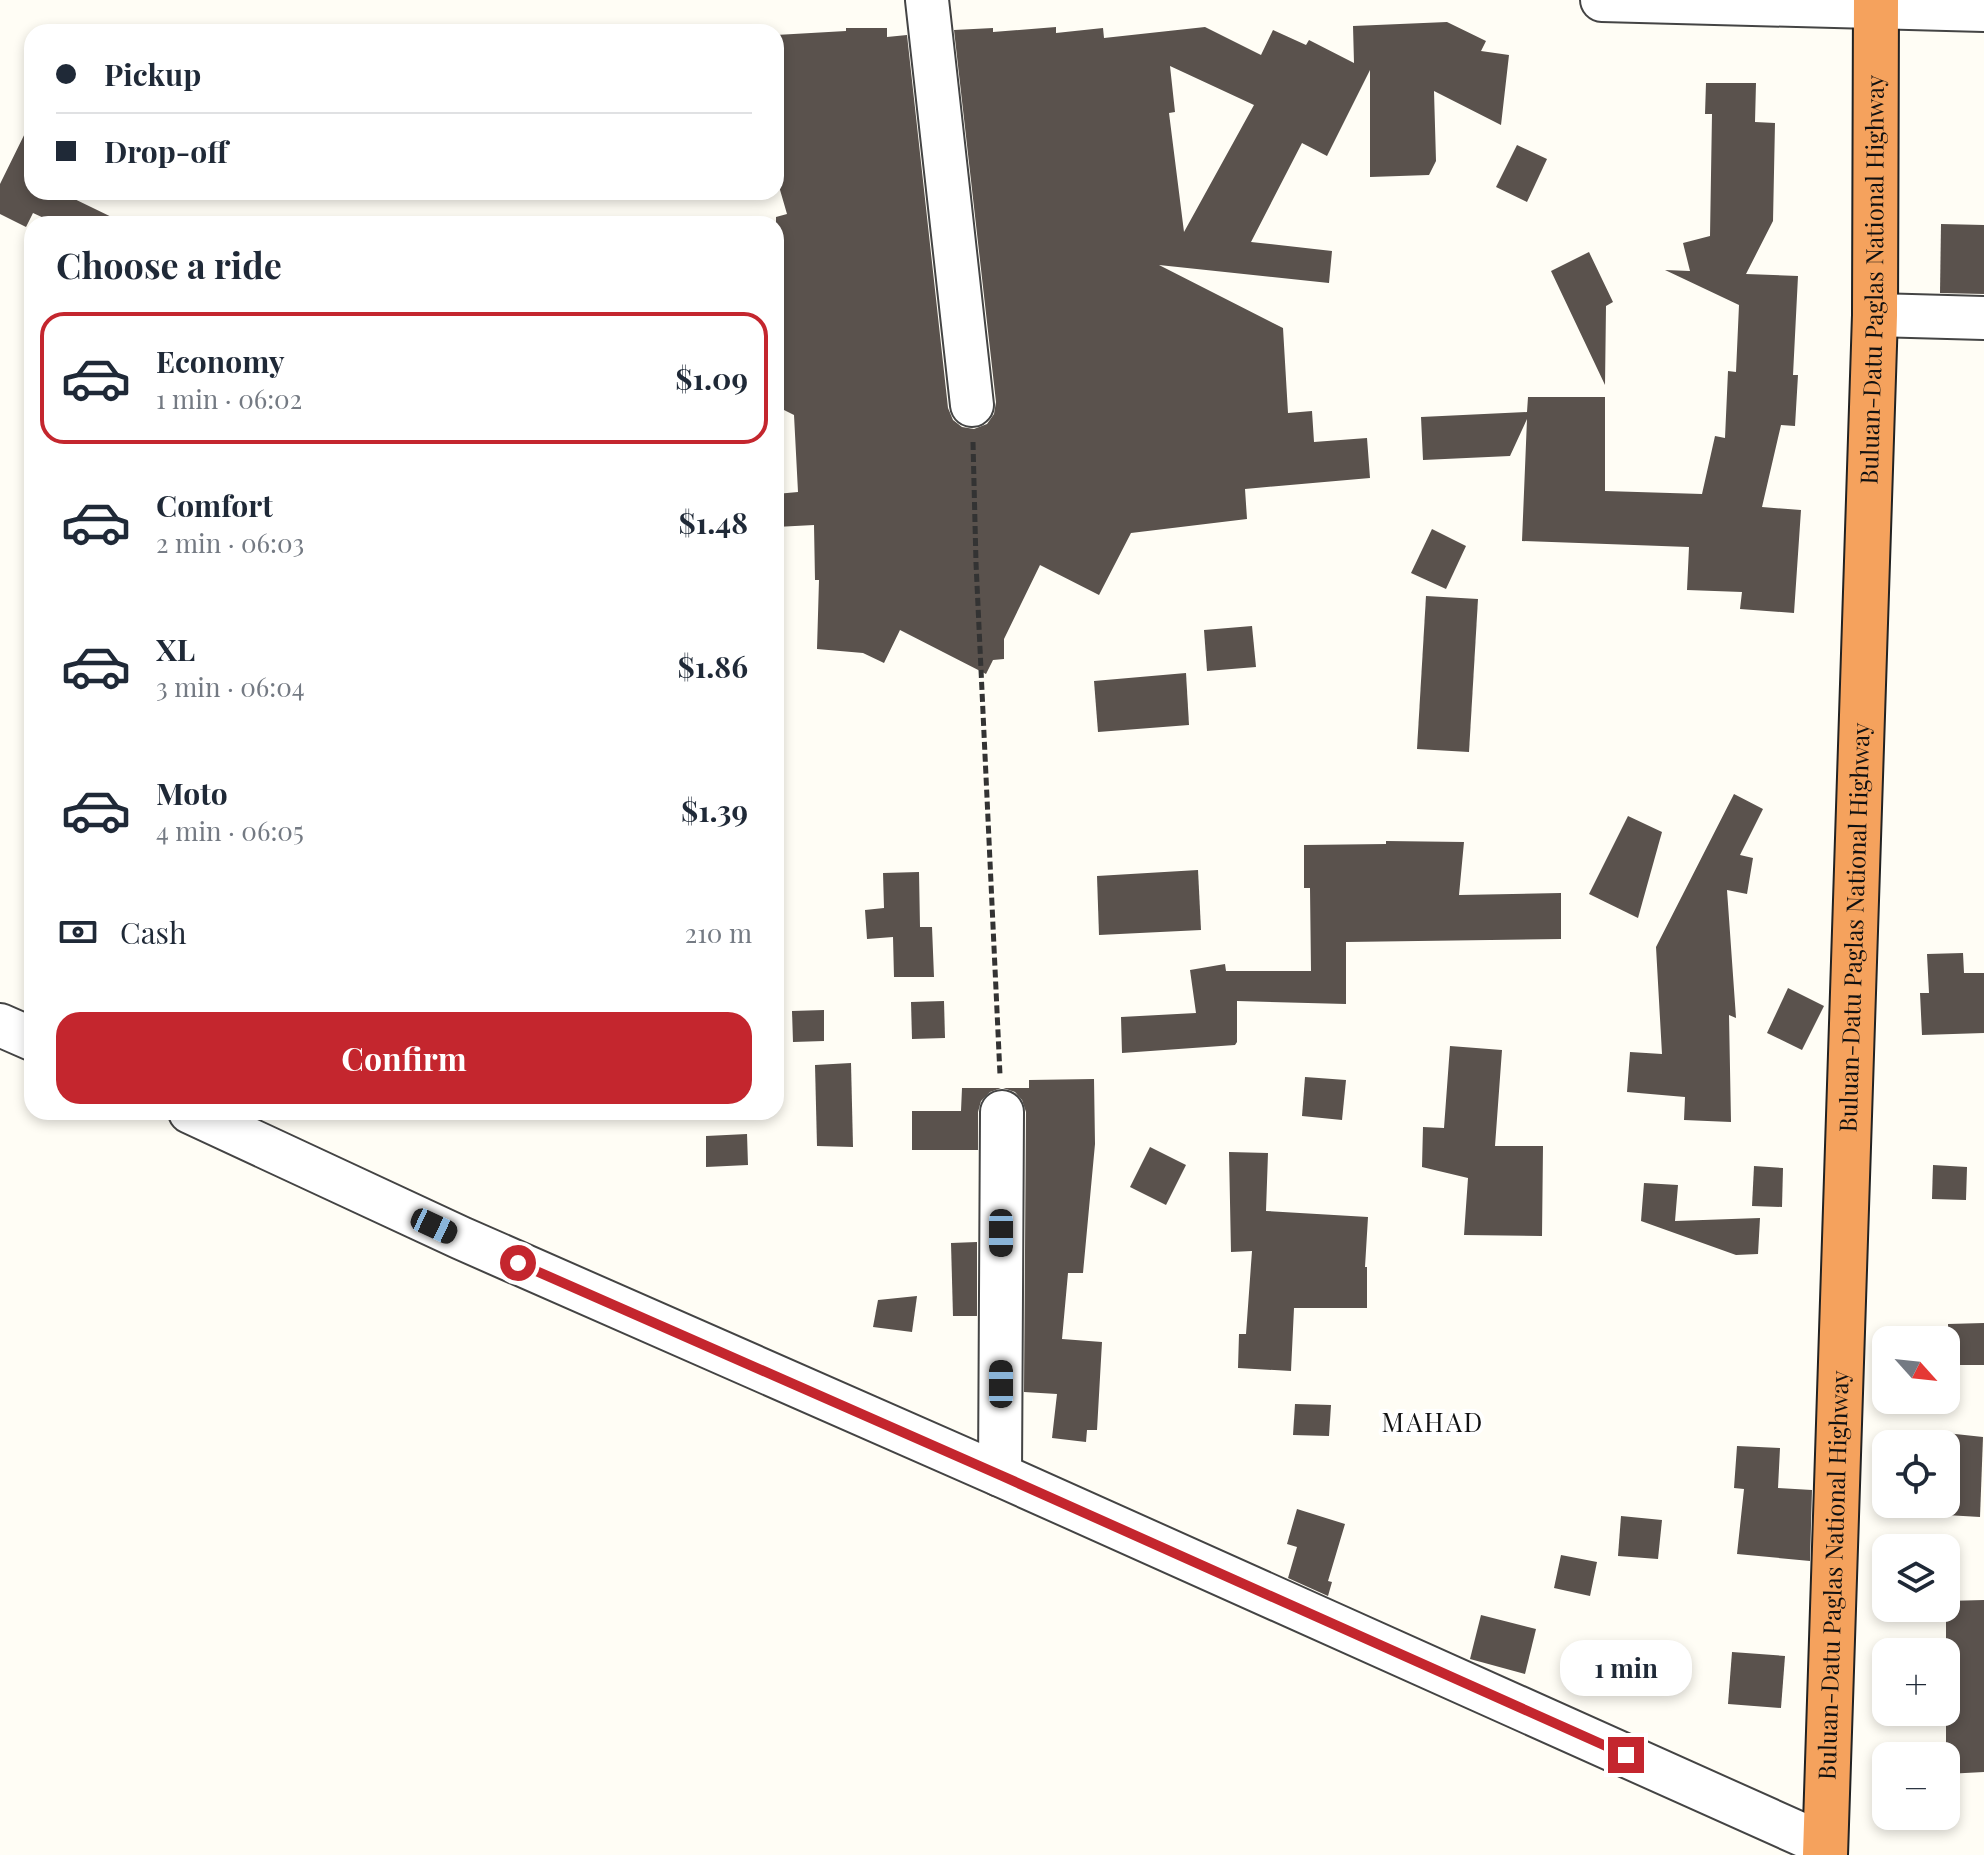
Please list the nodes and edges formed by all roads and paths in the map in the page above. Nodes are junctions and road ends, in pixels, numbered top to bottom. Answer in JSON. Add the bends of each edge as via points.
{"nodes":[{"id":1,"x":927,"y":0,"type":"edge"},
{"id":2,"x":1602,"y":0,"type":"edge"},
{"id":3,"x":1876,"y":3,"type":"edge"},
{"id":4,"x":1984,"y":10,"type":"edge"},
{"id":5,"x":1875,"y":315,"type":"junction"},
{"id":6,"x":1984,"y":318,"type":"edge"},
{"id":7,"x":972,"y":405,"type":"joint"},
{"id":8,"x":0,"y":1025,"type":"edge"},
{"id":9,"x":24,"y":1036,"type":"edge"},
{"id":10,"x":1002,"y":1112,"type":"joint"},
{"id":11,"x":207,"y":1120,"type":"edge"},
{"id":12,"x":1000,"y":1475,"type":"junction"},
{"id":13,"x":1825,"y":1850,"type":"edge"}],
"edges":[{"from":1,"to":7,"type":"street"},
{"from":2,"to":3,"type":"street"},
{"from":3,"to":4,"type":"street"},
{"from":3,"to":5,"type":"highway","name":"Buluan-Datu Paglas National Highway"},
{"from":5,"to":6,"type":"street"},
{"from":5,"to":13,"type":"highway","name":"Buluan-Datu Paglas National Highway"},
{"from":7,"to":10,"type":"path"},
{"from":8,"to":9,"type":"street"},
{"from":10,"to":12,"type":"street"},
{"from":11,"to":12,"type":"street"},
{"from":12,"to":13,"type":"street"}]}
